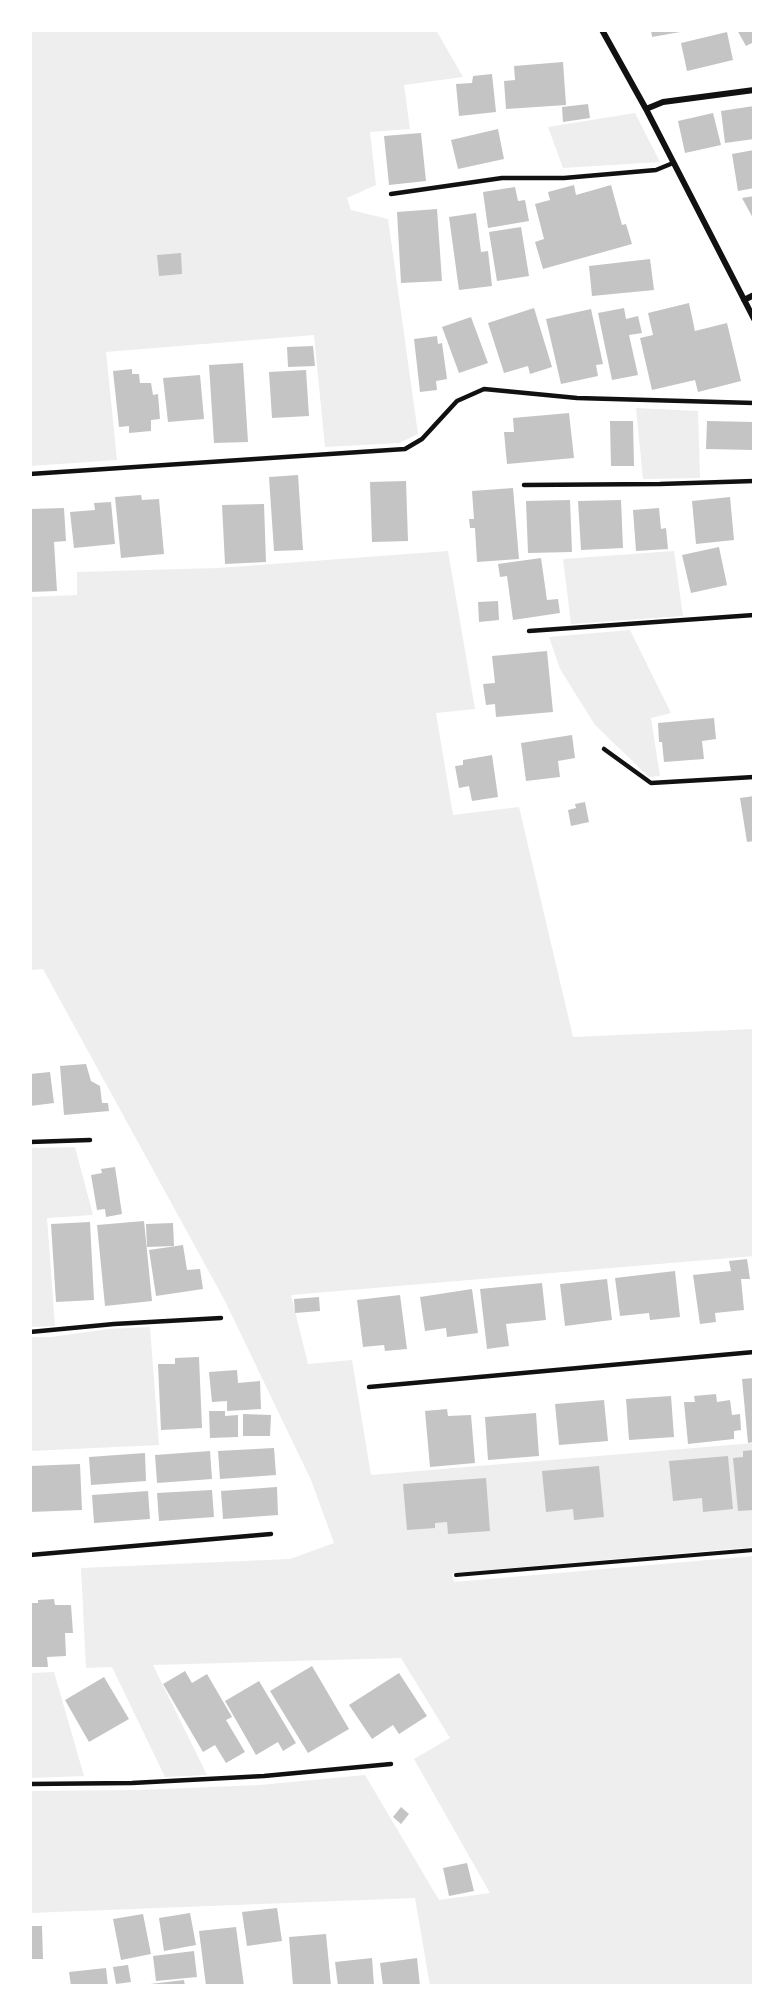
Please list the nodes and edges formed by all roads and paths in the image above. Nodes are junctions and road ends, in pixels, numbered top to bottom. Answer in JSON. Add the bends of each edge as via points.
{"nodes":[{"id":1,"x":602,"y":30,"type":"edge"},
{"id":2,"x":754,"y":90,"type":"edge"},
{"id":3,"x":646,"y":109,"type":"junction"},
{"id":4,"x":673,"y":163,"type":"junction"},
{"id":5,"x":391,"y":194,"type":"dead end"},
{"id":6,"x":754,"y":295,"type":"edge"},
{"id":7,"x":744,"y":300,"type":"junction"},
{"id":8,"x":754,"y":319,"type":"edge"},
{"id":9,"x":754,"y":404,"type":"edge"},
{"id":10,"x":30,"y":474,"type":"edge"},
{"id":11,"x":754,"y":481,"type":"edge"},
{"id":12,"x":524,"y":485,"type":"dead end"},
{"id":13,"x":754,"y":615,"type":"edge"},
{"id":14,"x":529,"y":631,"type":"dead end"},
{"id":15,"x":604,"y":749,"type":"dead end"},
{"id":16,"x":754,"y":777,"type":"edge"},
{"id":17,"x":90,"y":1140,"type":"dead end"},
{"id":18,"x":30,"y":1142,"type":"edge"},
{"id":19,"x":221,"y":1318,"type":"dead end"},
{"id":20,"x":30,"y":1332,"type":"edge"},
{"id":21,"x":754,"y":1352,"type":"edge"},
{"id":22,"x":369,"y":1388,"type":"dead end"},
{"id":23,"x":271,"y":1534,"type":"dead end"},
{"id":24,"x":754,"y":1550,"type":"edge"},
{"id":25,"x":30,"y":1555,"type":"edge"},
{"id":26,"x":456,"y":1575,"type":"dead end"},
{"id":27,"x":392,"y":1764,"type":"dead end"},
{"id":28,"x":30,"y":1784,"type":"edge"}],
"edges":[{"from":1,"to":3,"type":"street"},
{"from":2,"to":3,"type":"street","via":[[663,102]]},
{"from":3,"to":4,"type":"street"},
{"from":4,"to":5,"type":"lane","via":[[656,170],[564,178],[502,178]]},
{"from":4,"to":7,"type":"street"},
{"from":6,"to":7,"type":"street"},
{"from":7,"to":8,"type":"street"},
{"from":9,"to":10,"type":"lane","via":[[577,398],[484,389],[457,401],[422,439],[405,449]]},
{"from":11,"to":12,"type":"lane"},
{"from":13,"to":14,"type":"lane"},
{"from":15,"to":16,"type":"lane","via":[[651,783]]},
{"from":17,"to":18,"type":"lane"},
{"from":19,"to":20,"type":"lane"},
{"from":21,"to":22,"type":"lane"},
{"from":23,"to":25,"type":"lane"},
{"from":24,"to":26,"type":"path"},
{"from":27,"to":28,"type":"lane","via":[[240,1778]]}]}
